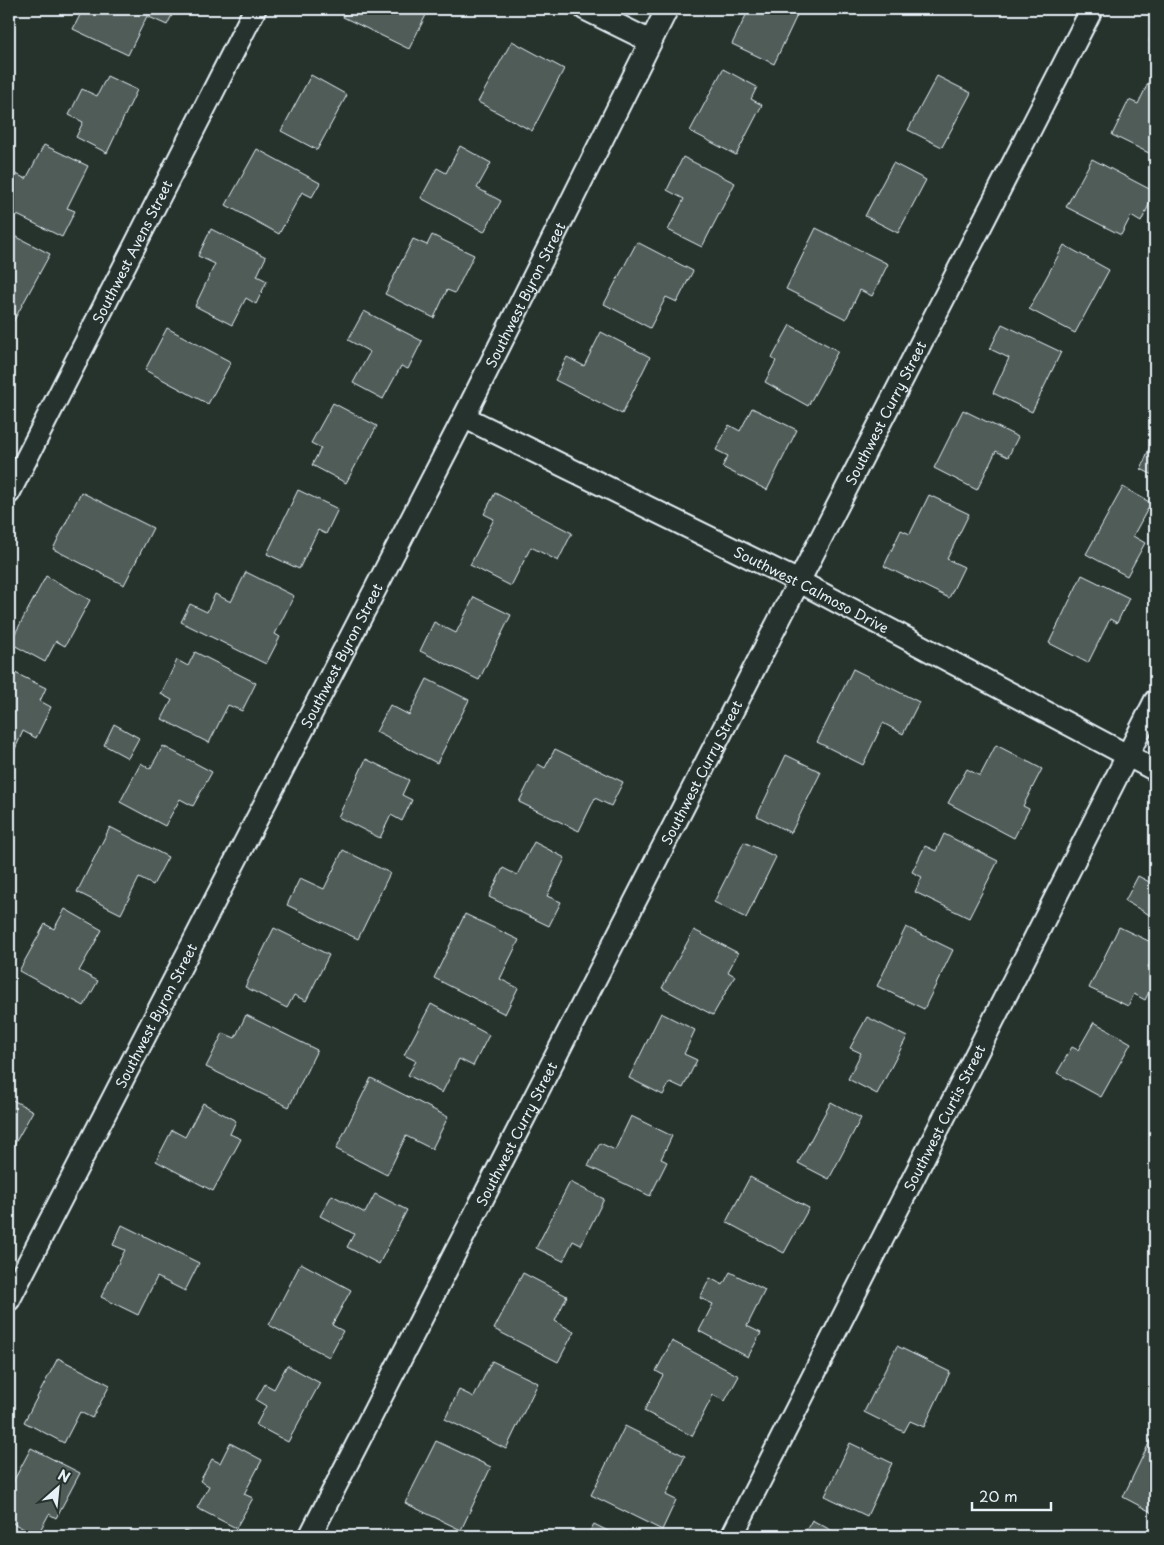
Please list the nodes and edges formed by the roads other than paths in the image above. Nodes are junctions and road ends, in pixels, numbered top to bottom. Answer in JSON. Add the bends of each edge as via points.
{"nodes":[{"id":1,"x":255,"y":9,"type":"edge"},
{"id":2,"x":585,"y":9,"type":"edge"},
{"id":3,"x":666,"y":9,"type":"edge"},
{"id":4,"x":1092,"y":9,"type":"edge"},
{"id":5,"x":650,"y":41,"type":"junction"},
{"id":6,"x":464,"y":417,"type":"junction"},
{"id":7,"x":9,"y":493,"type":"edge"},
{"id":8,"x":800,"y":582,"type":"junction"},
{"id":9,"x":1155,"y":701,"type":"edge"},
{"id":10,"x":1127,"y":755,"type":"junction"},
{"id":11,"x":1155,"y":770,"type":"edge"},
{"id":12,"x":9,"y":1300,"type":"edge"},
{"id":13,"x":310,"y":1536,"type":"edge"},
{"id":14,"x":732,"y":1536,"type":"edge"}],
"edges":[{"from":1,"to":7,"type":"street","name":"Southwest Avens Street"},
{"from":2,"to":5,"type":"street"},
{"from":3,"to":5,"type":"street","name":"Southwest Byron Street"},
{"from":4,"to":8,"type":"street","name":"Southwest Curry Street"},
{"from":5,"to":6,"type":"street","name":"Southwest Byron Street"},
{"from":6,"to":8,"type":"street","name":"Southwest Calmoso Drive"},
{"from":6,"to":12,"type":"street","name":"Southwest Byron Street"},
{"from":8,"to":10,"type":"street","name":"Southwest Calmoso Drive"},
{"from":8,"to":13,"type":"street","name":"Southwest Curry Street"},
{"from":9,"to":10,"type":"street","name":"Southwest Curtis Street"},
{"from":10,"to":11,"type":"street","name":"Southwest Calmoso Drive"},
{"from":10,"to":14,"type":"street","name":"Southwest Curtis Street"}]}
